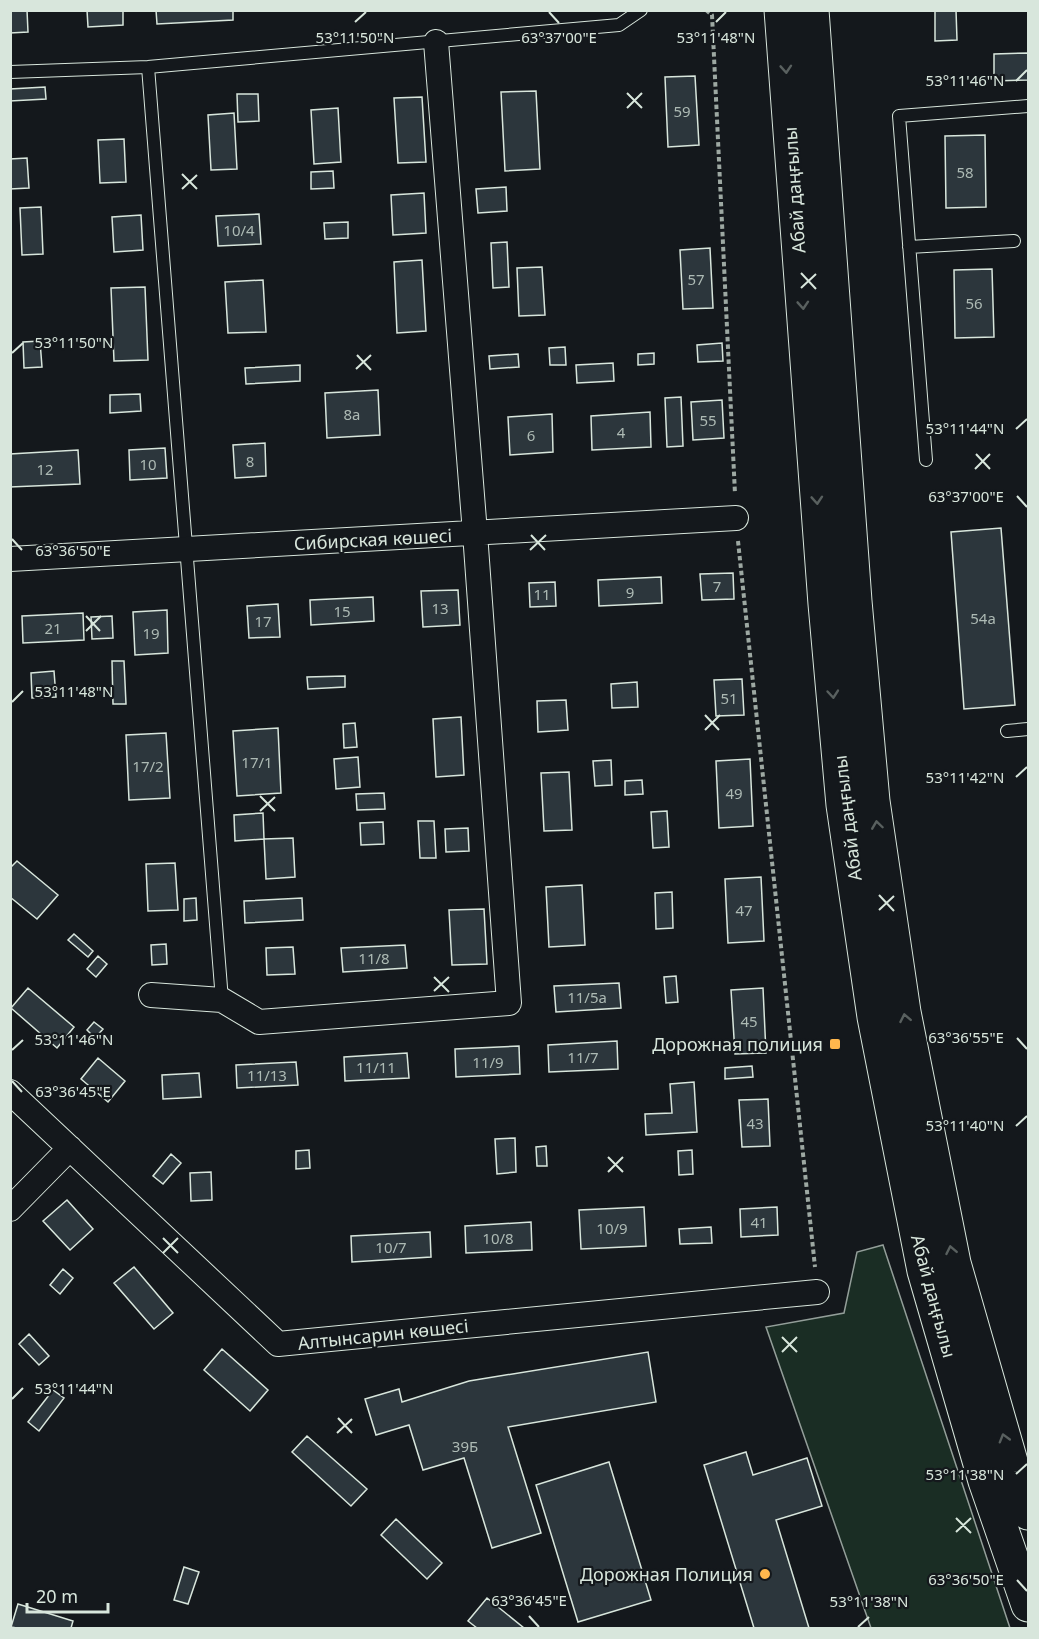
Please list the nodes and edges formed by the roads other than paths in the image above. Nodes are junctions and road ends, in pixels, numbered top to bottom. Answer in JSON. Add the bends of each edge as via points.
{"nodes":[{"id":1,"x":641,"y":10,"type":"edge"},
{"id":2,"x":781,"y":10,"type":"edge"},
{"id":3,"x":812,"y":10,"type":"edge"},
{"id":4,"x":436,"y":42,"type":"junction"},
{"id":5,"x":148,"y":67,"type":"junction"},
{"id":6,"x":10,"y":72,"type":"edge"},
{"id":7,"x":1029,"y":106,"type":"edge"},
{"id":8,"x":1014,"y":241,"type":"dead end"},
{"id":9,"x":909,"y":247,"type":"junction"},
{"id":10,"x":926,"y":460,"type":"dead end"},
{"id":11,"x":736,"y":518,"type":"road end"},
{"id":12,"x":475,"y":533,"type":"junction"},
{"id":13,"x":186,"y":549,"type":"junction"},
{"id":14,"x":10,"y":559,"type":"edge"},
{"id":15,"x":1029,"y":729,"type":"edge"},
{"id":16,"x":1007,"y":731,"type":"dead end"},
{"id":17,"x":151,"y":995,"type":"dead end"},
{"id":18,"x":222,"y":1000,"type":"junction"},
{"id":19,"x":10,"y":1092,"type":"edge"},
{"id":20,"x":70,"y":1148,"type":"junction"},
{"id":21,"x":10,"y":1209,"type":"edge"},
{"id":22,"x":817,"y":1292,"type":"road end"},
{"id":23,"x":1029,"y":1513,"type":"edge"},
{"id":24,"x":1029,"y":1605,"type":"edge"}],
"edges":[{"from":1,"to":4,"type":"lane","via":[[619,25]]},
{"from":2,"to":24,"type":"main road","name":"Абай даңғылы","one_way":true,"via":[[843,805],[874,1017],[924,1271],[985,1481]]},
{"from":23,"to":3,"type":"main road","name":"Абай даңғылы","one_way":true,"via":[[954,1263],[904,1012],[890,919],[873,801],[855,601]]},
{"from":4,"to":5,"type":"lane"},
{"from":4,"to":12,"type":"street"},
{"from":5,"to":6,"type":"lane"},
{"from":5,"to":13,"type":"lane"},
{"from":7,"to":9,"type":"lane","via":[[899,116]]},
{"from":8,"to":9,"type":"lane"},
{"from":9,"to":10,"type":"lane"},
{"from":11,"to":12,"type":"street","name":"Сибирская көшесі"},
{"from":12,"to":13,"type":"street","name":"Сибирская көшесі"},
{"from":12,"to":18,"type":"street","via":[[509,1003],[259,1022]]},
{"from":13,"to":14,"type":"street","name":"Сибирская көшесі"},
{"from":13,"to":18,"type":"lane"},
{"from":15,"to":16,"type":"lane"},
{"from":17,"to":18,"type":"street"},
{"from":19,"to":20,"type":"street","name":"Алтынсарин көшесі"},
{"from":20,"to":21,"type":"street"},
{"from":20,"to":22,"type":"street","name":"Алтынсарин көшесі","via":[[278,1344]]}]}
